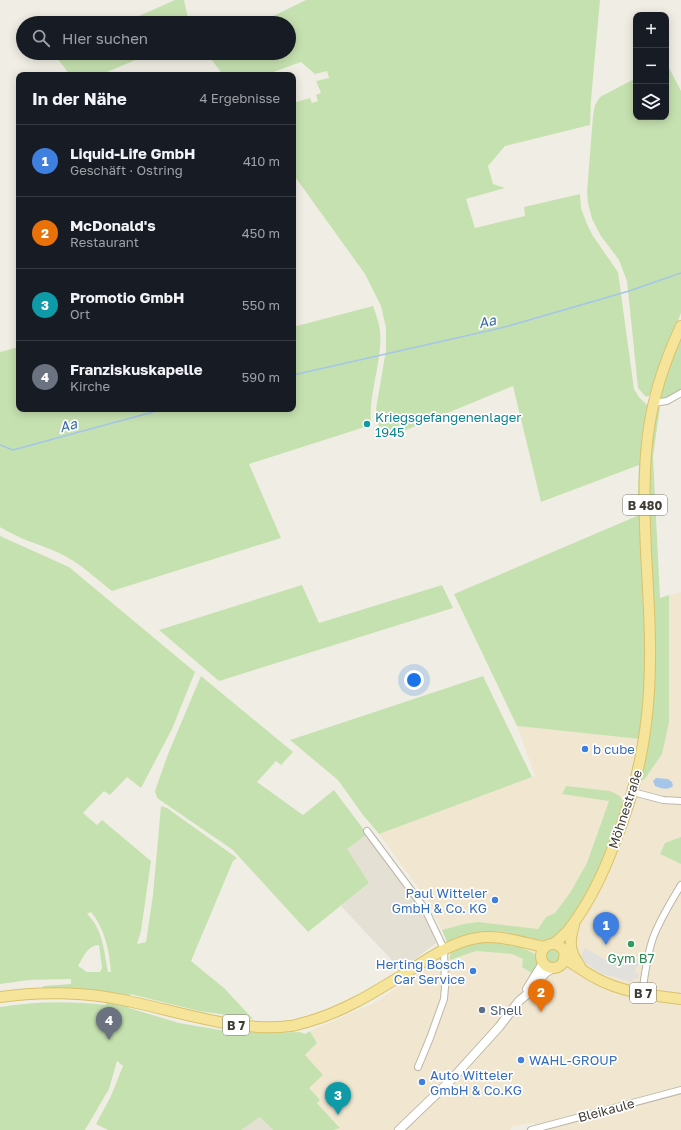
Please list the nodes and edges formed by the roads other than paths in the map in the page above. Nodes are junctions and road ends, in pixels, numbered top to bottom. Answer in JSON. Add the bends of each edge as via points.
{"nodes":[{"id":1,"x":681,"y":326,"type":"edge"},
{"id":2,"x":681,"y":393,"type":"edge"},
{"id":3,"x":654,"y":403,"type":"junction"},
{"id":4,"x":633,"y":792,"type":"junction"},
{"id":5,"x":681,"y":801,"type":"edge"},
{"id":6,"x":367,"y":831,"type":"dead end"},
{"id":7,"x":681,"y":886,"type":"edge"},
{"id":8,"x":576,"y":920,"type":"junction"},
{"id":9,"x":444,"y":949,"type":"junction"},
{"id":10,"x":552,"y":953,"type":"junction"},
{"id":11,"x":555,"y":968,"type":"junction"},
{"id":12,"x":585,"y":972,"type":"junction"},
{"id":13,"x":606,"y":983,"type":"junction"},
{"id":14,"x":642,"y":993,"type":"junction"},
{"id":15,"x":0,"y":997,"type":"edge"},
{"id":16,"x":681,"y":999,"type":"edge"},
{"id":17,"x":519,"y":1002,"type":"junction"},
{"id":18,"x":418,"y":1067,"type":"dead end"},
{"id":19,"x":681,"y":1090,"type":"edge"},
{"id":20,"x":399,"y":1130,"type":"edge"},
{"id":21,"x":533,"y":1130,"type":"edge"}],
"edges":[{"from":1,"to":3,"type":"main road","number":"B 480","via":[[663,370]]},
{"from":2,"to":3,"type":"street"},
{"from":3,"to":4,"type":"main road","name":"Möhnestraße","number":"B 480","via":[[646,453],[645,489],[650,690],[641,757]]},
{"from":4,"to":5,"type":"street","via":[[663,800]]},
{"from":4,"to":8,"type":"main road","name":"Möhnestraße","number":"B 480","via":[[611,853]]},
{"from":6,"to":9,"type":"street","via":[[425,909]]},
{"from":7,"to":14,"type":"street","via":[[652,940]]},
{"from":8,"to":10,"type":"main road","number":"B 480"},
{"from":8,"to":12,"type":"main road","via":[[571,948]]},
{"from":9,"to":10,"type":"main road","number":"B 7","via":[[484,937],[504,938]]},
{"from":9,"to":15,"type":"main road","number":"B 7","via":[[348,1006],[290,1026],[239,1025],[96,996],[45,994]]},
{"from":9,"to":18,"type":"street","via":[[444,999]]},
{"from":10,"to":11,"type":"main road","number":"B 7","via":[[547,966]]},
{"from":10,"to":11,"type":"main road","via":[[562,962]]},
{"from":10,"to":12,"type":"main road","number":"B 7"},
{"from":10,"to":17,"type":"street"},
{"from":11,"to":13,"type":"main road","number":"B 7","via":[[573,971],[593,981]]},
{"from":11,"to":17,"type":"street","via":[[545,973]]},
{"from":12,"to":13,"type":"main road","number":"B 7"},
{"from":13,"to":14,"type":"main road","number":"B 7"},
{"from":14,"to":16,"type":"main road","number":"B 7"},
{"from":17,"to":20,"type":"street","via":[[451,1080]]},
{"from":19,"to":21,"type":"street","name":"Bleikaule"}]}
